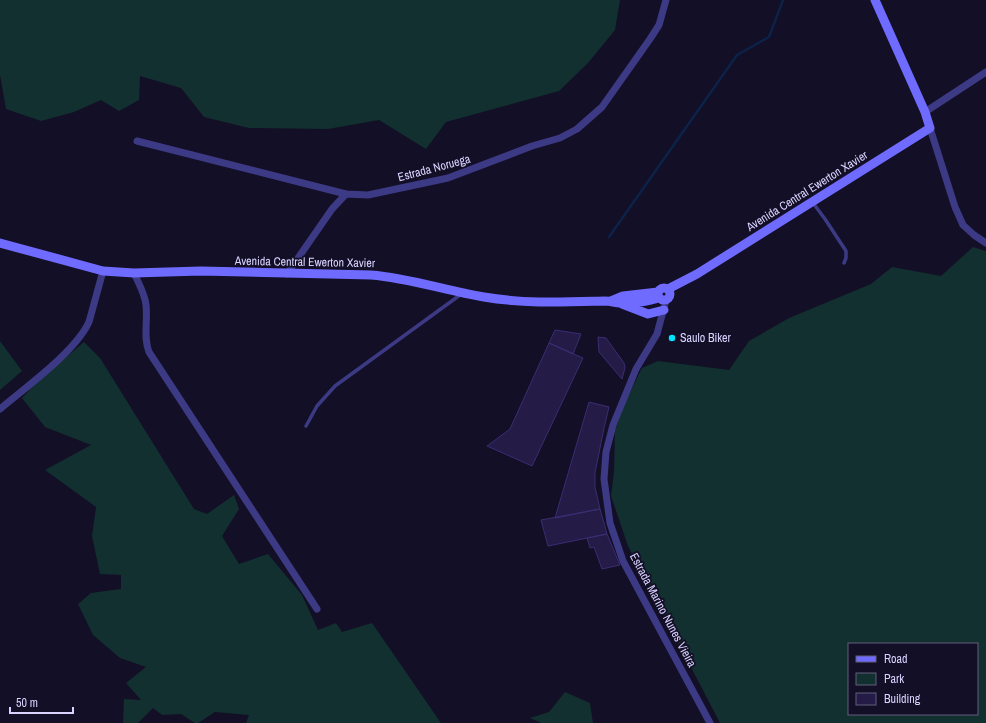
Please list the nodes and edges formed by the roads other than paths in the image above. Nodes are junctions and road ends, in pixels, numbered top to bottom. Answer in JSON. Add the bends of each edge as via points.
{"nodes":[{"id":1,"x":666,"y":0,"type":"edge"},
{"id":2,"x":875,"y":0,"type":"edge"},
{"id":3,"x":986,"y":72,"type":"edge"},
{"id":4,"x":925,"y":112,"type":"junction"},
{"id":5,"x":930,"y":128,"type":"junction"},
{"id":6,"x":137,"y":141,"type":"dead end"},
{"id":7,"x":346,"y":194,"type":"junction"},
{"id":8,"x":812,"y":202,"type":"junction"},
{"id":9,"x":0,"y":243,"type":"edge"},
{"id":10,"x":986,"y":243,"type":"edge"},
{"id":11,"x":844,"y":263,"type":"dead end"},
{"id":12,"x":103,"y":271,"type":"junction"},
{"id":13,"x":134,"y":273,"type":"junction"},
{"id":14,"x":287,"y":274,"type":"junction"},
{"id":15,"x":463,"y":293,"type":"junction"},
{"id":16,"x":664,"y":295,"type":"junction"},
{"id":17,"x":611,"y":301,"type":"junction"},
{"id":18,"x":622,"y":304,"type":"junction"},
{"id":19,"x":664,"y":310,"type":"junction"},
{"id":20,"x":0,"y":409,"type":"edge"},
{"id":21,"x":306,"y":426,"type":"dead end"},
{"id":22,"x":317,"y":610,"type":"dead end"},
{"id":23,"x":710,"y":723,"type":"edge"}],
"edges":[{"from":1,"to":7,"type":"street","name":"Estrada Noruega","via":[[659,25],[650,39],[602,107],[577,128],[560,138],[448,178],[368,195]]},
{"from":2,"to":4,"type":"main road"},
{"from":3,"to":4,"type":"street"},
{"from":4,"to":5,"type":"main road"},
{"from":5,"to":8,"type":"main road","name":"Avenida Central Ewerton Xavier"},
{"from":5,"to":10,"type":"street","via":[[963,225]]},
{"from":6,"to":7,"type":"street","name":"Estrada Noruega"},
{"from":7,"to":14,"type":"street","via":[[332,209]]},
{"from":8,"to":11,"type":"lane","via":[[846,251]]},
{"from":8,"to":16,"type":"main road","name":"Avenida Central Ewerton Xavier","via":[[698,274],[692,281]]},
{"from":9,"to":12,"type":"main road","name":"Avenida Central Ewerton Xavier"},
{"from":12,"to":13,"type":"main road","name":"Avenida Central Ewerton Xavier"},
{"from":12,"to":20,"type":"street","via":[[85,330],[61,357]]},
{"from":13,"to":14,"type":"main road","name":"Avenida Central Ewerton Xavier"},
{"from":13,"to":22,"type":"street","via":[[147,306],[146,344],[149,352]]},
{"from":14,"to":15,"type":"main road","name":"Avenida Central Ewerton Xavier","via":[[392,276]]},
{"from":15,"to":17,"type":"main road","name":"Avenida Central Ewerton Xavier","via":[[507,300]]},
{"from":15,"to":21,"type":"lane","via":[[335,386],[317,406]]},
{"from":16,"to":17,"type":"main road","name":"Avenida Central Ewerton Xavier","via":[[623,296]]},
{"from":16,"to":18,"type":"main road","name":"Avenida Central Ewerton Xavier"},
{"from":16,"to":19,"type":"street","name":"Estrada Marino Nunes Vieira"},
{"from":17,"to":18,"type":"main road","name":"Avenida Central Ewerton Xavier"},
{"from":18,"to":19,"type":"main road","via":[[648,314]]},
{"from":19,"to":23,"type":"street","name":"Estrada Marino Nunes Vieira","via":[[657,334],[636,369],[613,425],[606,452],[604,479],[610,523],[623,561]]}]}
